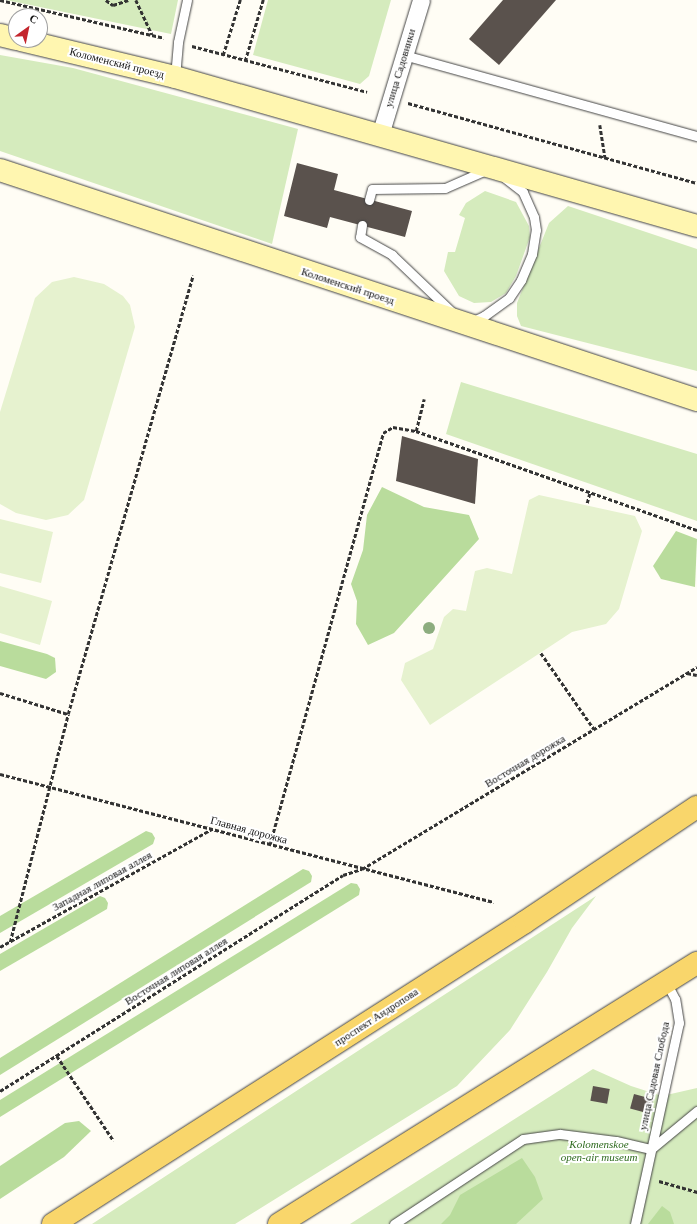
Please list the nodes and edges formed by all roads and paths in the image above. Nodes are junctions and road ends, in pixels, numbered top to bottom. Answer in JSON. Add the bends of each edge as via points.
{"nodes":[{"id":1,"x":106,"y":0,"type":"edge"},
{"id":2,"x":128,"y":0,"type":"edge"},
{"id":3,"x":136,"y":0,"type":"edge"},
{"id":4,"x":187,"y":0,"type":"edge"},
{"id":5,"x":240,"y":0,"type":"edge"},
{"id":6,"x":263,"y":0,"type":"edge"},
{"id":7,"x":421,"y":0,"type":"edge"},
{"id":8,"x":152,"y":36,"type":"dead end"},
{"id":9,"x":48,"y":46,"type":"edge"},
{"id":10,"x":223,"y":55,"type":"dead end"},
{"id":11,"x":404,"y":55,"type":"junction"},
{"id":12,"x":245,"y":61,"type":"dead end"},
{"id":13,"x":175,"y":77,"type":"junction"},
{"id":14,"x":403,"y":102,"type":"dead end"},
{"id":15,"x":600,"y":128,"type":"dead end"},
{"id":16,"x":380,"y":135,"type":"junction"},
{"id":17,"x":697,"y":136,"type":"edge"},
{"id":18,"x":605,"y":158,"type":"junction"},
{"id":19,"x":492,"y":168,"type":"junction"},
{"id":20,"x":0,"y":170,"type":"edge"},
{"id":21,"x":697,"y":183,"type":"edge"},
{"id":22,"x":369,"y":200,"type":"dead end"},
{"id":23,"x":362,"y":226,"type":"dead end"},
{"id":24,"x":697,"y":226,"type":"edge"},
{"id":25,"x":193,"y":275,"type":"dead end"},
{"id":26,"x":465,"y":324,"type":"junction"},
{"id":27,"x":424,"y":399,"type":"dead end"},
{"id":28,"x":697,"y":400,"type":"edge"},
{"id":29,"x":416,"y":430,"type":"junction"},
{"id":30,"x":590,"y":492,"type":"junction"},
{"id":31,"x":587,"y":503,"type":"dead end"},
{"id":32,"x":697,"y":530,"type":"edge"},
{"id":33,"x":541,"y":653,"type":"dead end"},
{"id":34,"x":697,"y":667,"type":"edge"},
{"id":35,"x":687,"y":673,"type":"junction"},
{"id":36,"x":697,"y":675,"type":"edge"},
{"id":37,"x":0,"y":693,"type":"edge"},
{"id":38,"x":68,"y":714,"type":"junction"},
{"id":39,"x":594,"y":729,"type":"junction"},
{"id":40,"x":0,"y":774,"type":"edge"},
{"id":41,"x":48,"y":786,"type":"junction"},
{"id":42,"x":697,"y":807,"type":"edge"},
{"id":43,"x":213,"y":829,"type":"junction"},
{"id":44,"x":270,"y":844,"type":"junction"},
{"id":45,"x":362,"y":869,"type":"junction"},
{"id":46,"x":494,"y":902,"type":"dead end"},
{"id":47,"x":9,"y":942,"type":"junction"},
{"id":48,"x":0,"y":948,"type":"edge"},
{"id":49,"x":697,"y":963,"type":"edge"},
{"id":50,"x":666,"y":982,"type":"junction"},
{"id":51,"x":57,"y":1056,"type":"junction"},
{"id":52,"x":0,"y":1091,"type":"edge"},
{"id":53,"x":697,"y":1111,"type":"edge"},
{"id":54,"x":114,"y":1141,"type":"dead end"},
{"id":55,"x":651,"y":1149,"type":"junction"},
{"id":56,"x":646,"y":1177,"type":"junction"},
{"id":57,"x":697,"y":1192,"type":"edge"},
{"id":58,"x":54,"y":1224,"type":"edge"},
{"id":59,"x":279,"y":1224,"type":"edge"},
{"id":60,"x":394,"y":1224,"type":"edge"},
{"id":61,"x":635,"y":1224,"type":"edge"}],
"edges":[{"from":1,"to":2,"type":"path","via":[[113,5]]},
{"from":3,"to":8,"type":"path"},
{"from":4,"to":13,"type":"lane","via":[[178,42]]},
{"from":5,"to":10,"type":"path"},
{"from":6,"to":12,"type":"path"},
{"from":7,"to":11,"type":"street","name":"улица Садовники"},
{"from":9,"to":13,"type":"main road","name":"Коломенский проезд"},
{"from":11,"to":16,"type":"street","name":"улица Садовники"},
{"from":11,"to":17,"type":"lane"},
{"from":13,"to":16,"type":"main road","name":"Коломенский проезд"},
{"from":14,"to":18,"type":"path"},
{"from":15,"to":18,"type":"path"},
{"from":16,"to":19,"type":"main road","name":"Коломенский проезд"},
{"from":18,"to":21,"type":"path"},
{"from":19,"to":22,"type":"lane","via":[[445,188],[372,189]]},
{"from":19,"to":24,"type":"main road","name":"Коломенский проезд"},
{"from":19,"to":26,"type":"lane","via":[[523,192],[536,230],[529,261],[509,298],[484,316]]},
{"from":20,"to":26,"type":"main road","name":"Коломенский проезд"},
{"from":23,"to":26,"type":"lane","via":[[360,236],[392,255]]},
{"from":25,"to":38,"type":"path"},
{"from":26,"to":28,"type":"main road","name":"Коломенский проезд"},
{"from":27,"to":29,"type":"path"},
{"from":29,"to":30,"type":"path"},
{"from":29,"to":44,"type":"path","via":[[393,427],[383,433]]},
{"from":30,"to":31,"type":"path"},
{"from":30,"to":32,"type":"path"},
{"from":33,"to":39,"type":"path"},
{"from":34,"to":35,"type":"path","name":"Восточная дорожка"},
{"from":35,"to":36,"type":"path"},
{"from":35,"to":39,"type":"path","name":"Восточная дорожка"},
{"from":37,"to":38,"type":"path"},
{"from":38,"to":41,"type":"path"},
{"from":39,"to":45,"type":"path","name":"Восточная дорожка"},
{"from":40,"to":41,"type":"path","name":"Главная дорожка"},
{"from":41,"to":43,"type":"path","name":"Главная дорожка"},
{"from":41,"to":47,"type":"path"},
{"from":42,"to":58,"type":"main road","name":"проспект Андропова","via":[[518,926]]},
{"from":43,"to":44,"type":"path","name":"Главная дорожка"},
{"from":43,"to":47,"type":"path","name":"Западная липовая аллея"},
{"from":44,"to":45,"type":"path","name":"Главная дорожка"},
{"from":45,"to":46,"type":"path","name":"Главная дорожка"},
{"from":45,"to":51,"type":"path","name":"Восточная липовая аллея","via":[[344,875]]},
{"from":47,"to":48,"type":"path","name":"Западная липовая аллея"},
{"from":49,"to":50,"type":"main road"},
{"from":50,"to":55,"type":"lane","name":"улица Садовая Слобода","via":[[675,999],[679,1023]]},
{"from":50,"to":59,"type":"main road"},
{"from":51,"to":52,"type":"path","name":"Восточная липовая аллея"},
{"from":51,"to":54,"type":"path"},
{"from":53,"to":55,"type":"lane"},
{"from":55,"to":56,"type":"lane","name":"улица Садовая Слобода"},
{"from":55,"to":60,"type":"lane","via":[[616,1141],[560,1134],[523,1139]]},
{"from":56,"to":57,"type":"path"},
{"from":56,"to":61,"type":"lane","name":"улица Садовая Слобода"}]}
